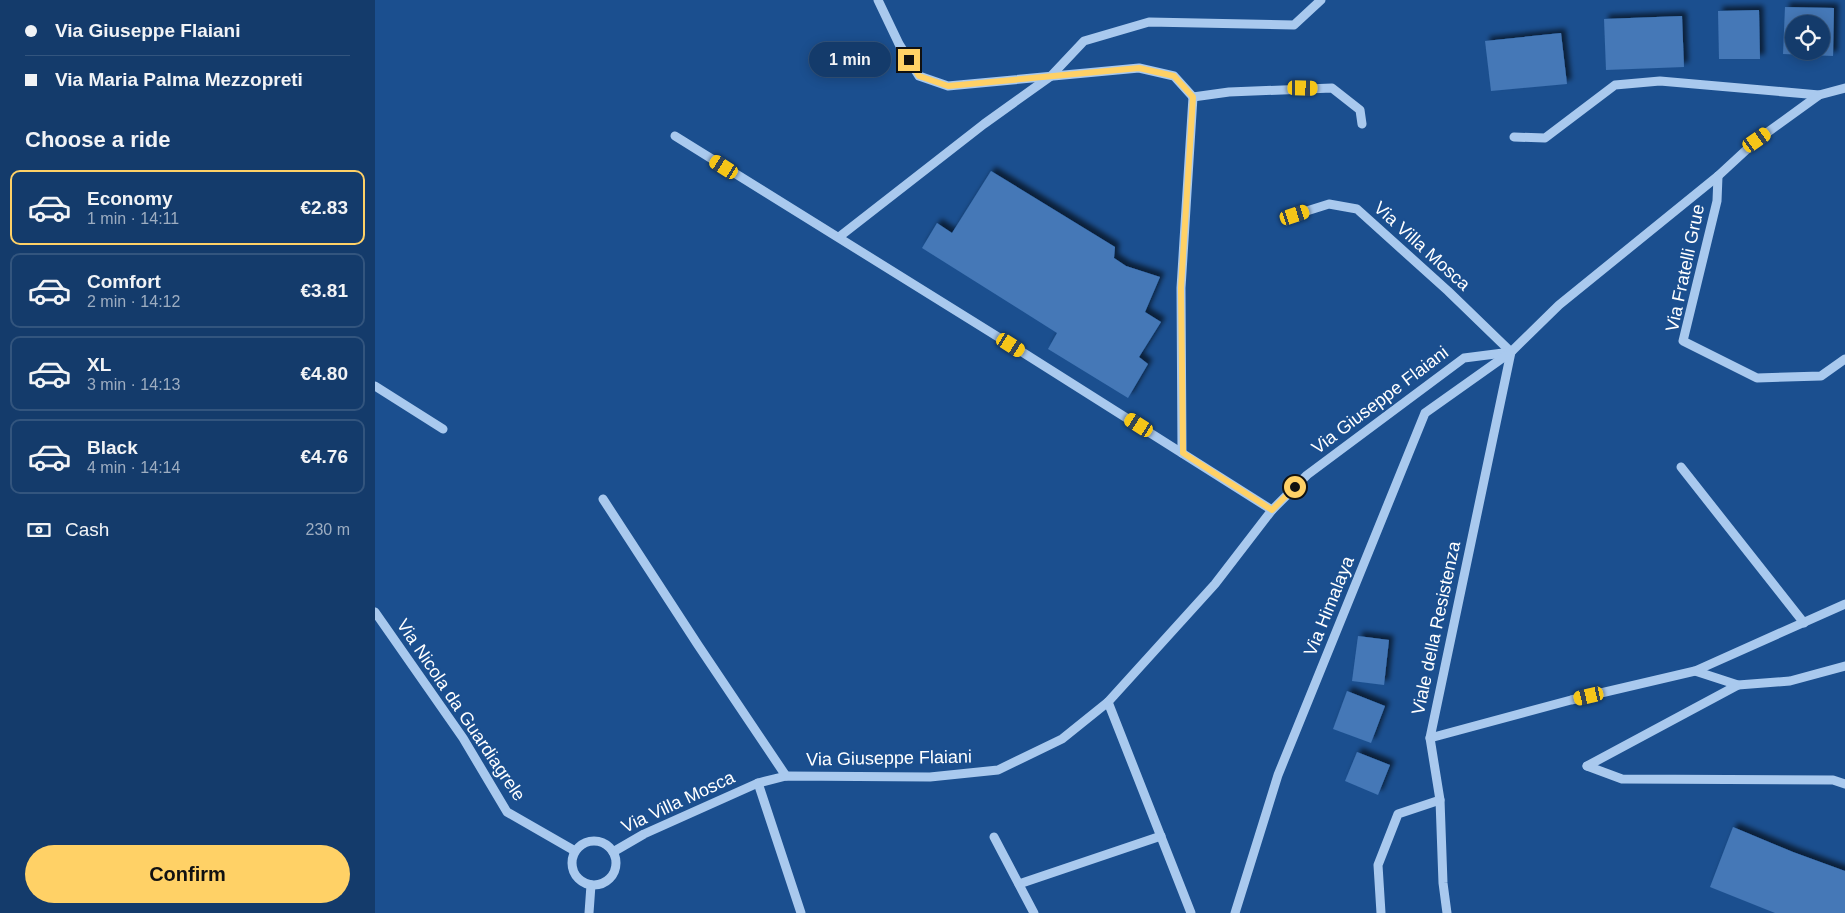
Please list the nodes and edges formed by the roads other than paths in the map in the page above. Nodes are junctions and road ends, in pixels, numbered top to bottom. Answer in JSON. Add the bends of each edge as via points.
{"nodes":[{"id":1,"x":877,"y":0,"type":"edge"},
{"id":2,"x":1321,"y":0,"type":"edge"},
{"id":3,"x":1051,"y":76,"type":"junction"},
{"id":4,"x":1845,"y":88,"type":"edge"},
{"id":5,"x":1819,"y":95,"type":"junction"},
{"id":6,"x":1193,"y":97,"type":"junction"},
{"id":7,"x":1362,"y":124,"type":"dead end"},
{"id":8,"x":675,"y":136,"type":"dead end"},
{"id":9,"x":1514,"y":137,"type":"dead end"},
{"id":10,"x":1718,"y":176,"type":"junction"},
{"id":11,"x":1295,"y":215,"type":"dead end"},
{"id":12,"x":839,"y":237,"type":"junction"},
{"id":13,"x":1511,"y":352,"type":"junction"},
{"id":14,"x":1845,"y":359,"type":"edge"},
{"id":15,"x":375,"y":386,"type":"edge"},
{"id":16,"x":443,"y":429,"type":"dead end"},
{"id":17,"x":1183,"y":453,"type":"junction"},
{"id":18,"x":1681,"y":467,"type":"dead end"},
{"id":19,"x":603,"y":500,"type":"dead end"},
{"id":20,"x":1272,"y":510,"type":"junction"},
{"id":21,"x":1845,"y":604,"type":"edge"},
{"id":22,"x":375,"y":612,"type":"edge"},
{"id":23,"x":1804,"y":622,"type":"junction"},
{"id":24,"x":1845,"y":666,"type":"edge"},
{"id":25,"x":1695,"y":671,"type":"junction"},
{"id":26,"x":1738,"y":685,"type":"junction"},
{"id":27,"x":1108,"y":702,"type":"junction"},
{"id":28,"x":1430,"y":738,"type":"junction"},
{"id":29,"x":786,"y":776,"type":"junction"},
{"id":30,"x":758,"y":784,"type":"junction"},
{"id":31,"x":1845,"y":784,"type":"edge"},
{"id":32,"x":1440,"y":800,"type":"junction"},
{"id":33,"x":1161,"y":836,"type":"junction"},
{"id":34,"x":994,"y":837,"type":"dead end"},
{"id":35,"x":575,"y":851,"type":"junction"},
{"id":36,"x":613,"y":852,"type":"junction"},
{"id":37,"x":1019,"y":884,"type":"junction"},
{"id":38,"x":591,"y":885,"type":"junction"},
{"id":39,"x":589,"y":913,"type":"edge"},
{"id":40,"x":801,"y":913,"type":"edge"},
{"id":41,"x":1035,"y":913,"type":"edge"},
{"id":42,"x":1191,"y":913,"type":"edge"},
{"id":43,"x":1235,"y":913,"type":"edge"},
{"id":44,"x":1381,"y":913,"type":"edge"},
{"id":45,"x":1447,"y":913,"type":"edge"}],
"edges":[{"from":1,"to":3,"type":"street","via":[[919,76],[948,86]]},
{"from":2,"to":3,"type":"street","via":[[1294,25],[1149,22],[1084,41]]},
{"from":3,"to":6,"type":"street","via":[[1139,68],[1174,76]]},
{"from":3,"to":12,"type":"street"},
{"from":4,"to":5,"type":"street"},
{"from":5,"to":9,"type":"street","via":[[1660,81],[1615,85],[1545,138]]},
{"from":5,"to":10,"type":"street","via":[[1757,140]]},
{"from":6,"to":7,"type":"street","via":[[1229,92],[1332,88],[1360,110]]},
{"from":6,"to":17,"type":"street","via":[[1181,288]]},
{"from":8,"to":12,"type":"street"},
{"from":10,"to":13,"type":"street","via":[[1559,305]]},
{"from":10,"to":14,"type":"street","name":"Via Fratelli Grue","via":[[1717,201],[1683,341],[1757,378],[1821,376]]},
{"from":11,"to":13,"type":"street","name":"Via Villa Mosca","via":[[1329,204],[1357,210]]},
{"from":12,"to":17,"type":"street"},
{"from":13,"to":20,"type":"street","name":"Via Giuseppe Flaiani","via":[[1464,358],[1307,475]]},
{"from":13,"to":28,"type":"street","name":"Viale della Resistenza"},
{"from":13,"to":43,"type":"street","name":"Via Himalaya","via":[[1425,413],[1278,775]]},
{"from":15,"to":16,"type":"street"},
{"from":17,"to":20,"type":"street"},
{"from":18,"to":23,"type":"street"},
{"from":19,"to":29,"type":"street"},
{"from":20,"to":27,"type":"street","name":"Via Giuseppe Flaiani","via":[[1215,584]]},
{"from":21,"to":23,"type":"street"},
{"from":22,"to":35,"type":"street","name":"Via Nicola da Guardiagrele","via":[[463,738],[507,812]]},
{"from":23,"to":25,"type":"street"},
{"from":24,"to":26,"type":"street","via":[[1790,681]]},
{"from":25,"to":26,"type":"street"},
{"from":25,"to":28,"type":"street"},
{"from":26,"to":31,"type":"street","via":[[1587,766],[1622,779],[1833,780]]},
{"from":27,"to":29,"type":"street","name":"Via Giuseppe Flaiani","via":[[1062,739],[998,770],[930,777]]},
{"from":27,"to":33,"type":"street"},
{"from":28,"to":32,"type":"street","name":"Viale della Resistenza"},
{"from":29,"to":30,"type":"street","name":"Via Villa Mosca"},
{"from":30,"to":36,"type":"street","name":"Via Villa Mosca","via":[[644,834]]},
{"from":30,"to":40,"type":"street","name":"Via Villa Mosca"},
{"from":32,"to":44,"type":"street","via":[[1399,814],[1378,865]]},
{"from":32,"to":45,"type":"street","name":"Viale della Resistenza"},
{"from":33,"to":37,"type":"street"},
{"from":33,"to":42,"type":"street"},
{"from":34,"to":37,"type":"street"},
{"from":35,"to":36,"type":"street","via":[[594,841],[608,846]]},
{"from":35,"to":38,"type":"street","via":[[572,858],[574,872]]},
{"from":36,"to":38,"type":"street","via":[[614,872],[605,882]]},
{"from":37,"to":41,"type":"street"},
{"from":38,"to":39,"type":"street"}]}
